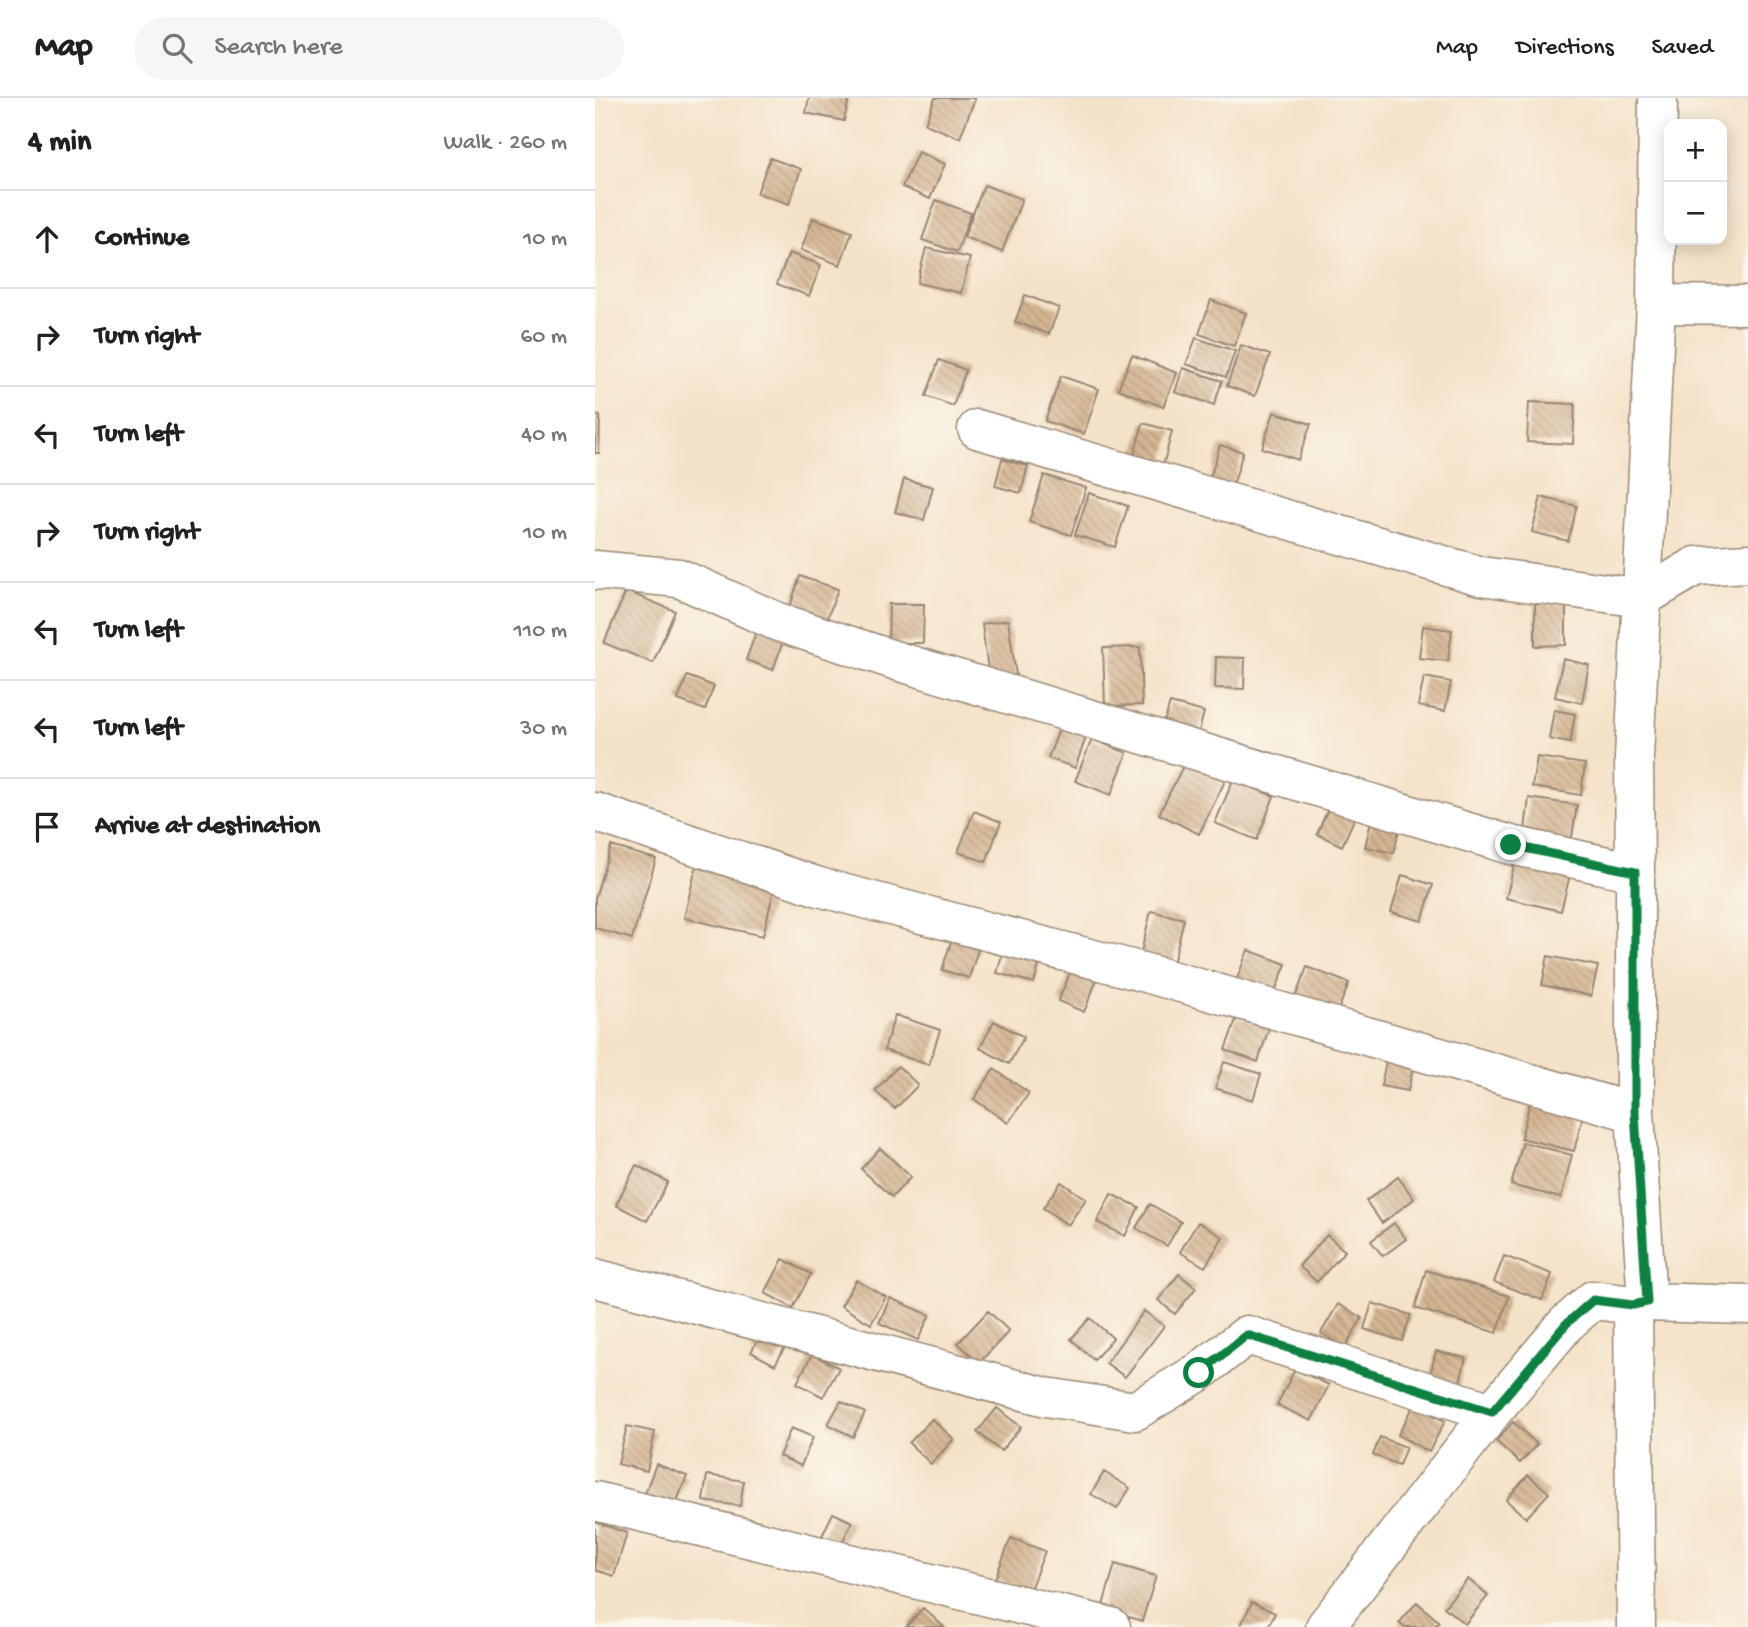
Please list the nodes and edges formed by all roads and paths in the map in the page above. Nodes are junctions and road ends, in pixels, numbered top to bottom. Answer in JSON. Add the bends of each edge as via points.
{"nodes":[{"id":1,"x":1658,"y":98,"type":"edge"},
{"id":2,"x":1656,"y":304,"type":"junction"},
{"id":3,"x":1748,"y":305,"type":"edge"},
{"id":4,"x":977,"y":429,"type":"dead end"},
{"id":5,"x":1748,"y":563,"type":"edge"},
{"id":6,"x":595,"y":570,"type":"edge"},
{"id":7,"x":1643,"y":598,"type":"junction"},
{"id":8,"x":595,"y":812,"type":"edge"},
{"id":9,"x":1635,"y":872,"type":"junction"},
{"id":10,"x":1635,"y":1113,"type":"junction"},
{"id":11,"x":595,"y":1278,"type":"edge"},
{"id":12,"x":1640,"y":1304,"type":"junction"},
{"id":13,"x":1748,"y":1305,"type":"edge"},
{"id":14,"x":1492,"y":1412,"type":"junction"},
{"id":15,"x":595,"y":1501,"type":"edge"},
{"id":16,"x":1111,"y":1627,"type":"edge"},
{"id":17,"x":1325,"y":1627,"type":"edge"},
{"id":18,"x":1636,"y":1627,"type":"edge"}],
"edges":[{"from":1,"to":2,"type":"street"},
{"from":2,"to":3,"type":"street"},
{"from":2,"to":7,"type":"street"},
{"from":4,"to":7,"type":"street","via":[[1481,576]]},
{"from":5,"to":7,"type":"street","via":[[1696,566]]},
{"from":6,"to":9,"type":"street","via":[[679,578],[778,622],[894,660],[1511,845]]},
{"from":7,"to":9,"type":"street","via":[[1634,758]]},
{"from":8,"to":10,"type":"street","via":[[819,887],[1146,973]]},
{"from":9,"to":10,"type":"street"},
{"from":10,"to":12,"type":"street"},
{"from":11,"to":14,"type":"street","via":[[1046,1397],[1135,1411],[1199,1373],[1247,1335]]},
{"from":12,"to":13,"type":"street"},
{"from":12,"to":14,"type":"street","via":[[1593,1300],[1566,1324]]},
{"from":12,"to":18,"type":"street"},
{"from":14,"to":17,"type":"street"},
{"from":15,"to":16,"type":"street"}]}
